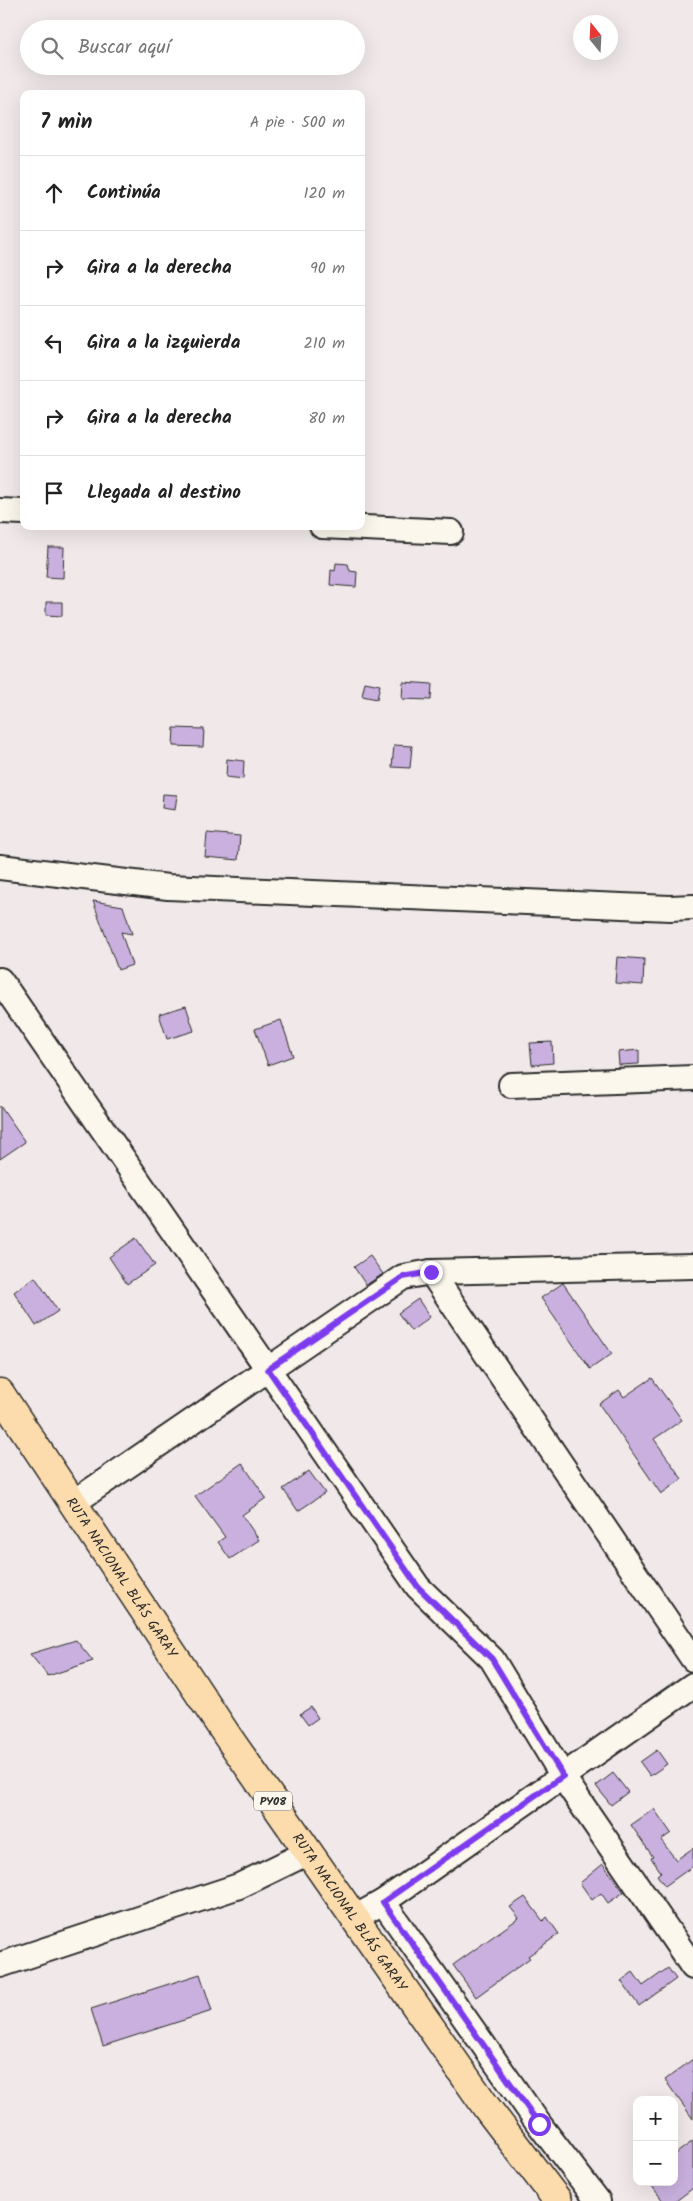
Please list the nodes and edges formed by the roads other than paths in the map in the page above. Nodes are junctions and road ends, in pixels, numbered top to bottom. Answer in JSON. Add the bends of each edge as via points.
{"nodes":[{"id":1,"x":0,"y":511,"type":"edge"},
{"id":2,"x":20,"y":512,"type":"edge"},
{"id":3,"x":365,"y":528,"type":"edge"},
{"id":4,"x":452,"y":532,"type":"dead end"},
{"id":5,"x":0,"y":867,"type":"edge"},
{"id":6,"x":693,"y":907,"type":"edge"},
{"id":7,"x":0,"y":980,"type":"edge"},
{"id":8,"x":693,"y":1078,"type":"edge"},
{"id":9,"x":511,"y":1086,"type":"dead end"},
{"id":10,"x":693,"y":1266,"type":"edge"},
{"id":11,"x":431,"y":1272,"type":"junction"},
{"id":12,"x":268,"y":1369,"type":"junction"},
{"id":13,"x":0,"y":1393,"type":"edge"},
{"id":14,"x":73,"y":1503,"type":"junction"},
{"id":15,"x":693,"y":1659,"type":"edge"},
{"id":16,"x":693,"y":1685,"type":"edge"},
{"id":17,"x":563,"y":1776,"type":"junction"},
{"id":18,"x":308,"y":1852,"type":"junction"},
{"id":19,"x":383,"y":1902,"type":"junction"},
{"id":20,"x":354,"y":1918,"type":"junction"},
{"id":21,"x":0,"y":1965,"type":"edge"},
{"id":22,"x":693,"y":1967,"type":"edge"},
{"id":23,"x":558,"y":2201,"type":"edge"},
{"id":24,"x":598,"y":2201,"type":"edge"}],
"edges":[{"from":1,"to":2,"type":"street"},
{"from":3,"to":4,"type":"street"},
{"from":5,"to":6,"type":"street","via":[[168,887]]},
{"from":7,"to":12,"type":"street"},
{"from":8,"to":9,"type":"street"},
{"from":10,"to":11,"type":"street"},
{"from":11,"to":12,"type":"street","via":[[403,1277]]},
{"from":11,"to":15,"type":"street"},
{"from":12,"to":14,"type":"street"},
{"from":12,"to":17,"type":"street","via":[[418,1587],[492,1659]]},
{"from":13,"to":14,"type":"highway","name":"RUTA NACIONAL BLÁS GARAY","number":"PY08"},
{"from":14,"to":18,"type":"highway","name":"RUTA NACIONAL BLÁS GARAY","number":"PY08","via":[[228,1738]]},
{"from":16,"to":17,"type":"street"},
{"from":17,"to":19,"type":"street"},
{"from":17,"to":22,"type":"street"},
{"from":18,"to":20,"type":"highway","name":"RUTA NACIONAL BLÁS GARAY","number":"PY08"},
{"from":18,"to":21,"type":"street","via":[[239,1886]]},
{"from":19,"to":20,"type":"street"},
{"from":19,"to":24,"type":"street","via":[[539,2124]]},
{"from":20,"to":23,"type":"highway","name":"RUTA NACIONAL BLÁS GARAY","number":"PY08","via":[[487,2108]]}]}
